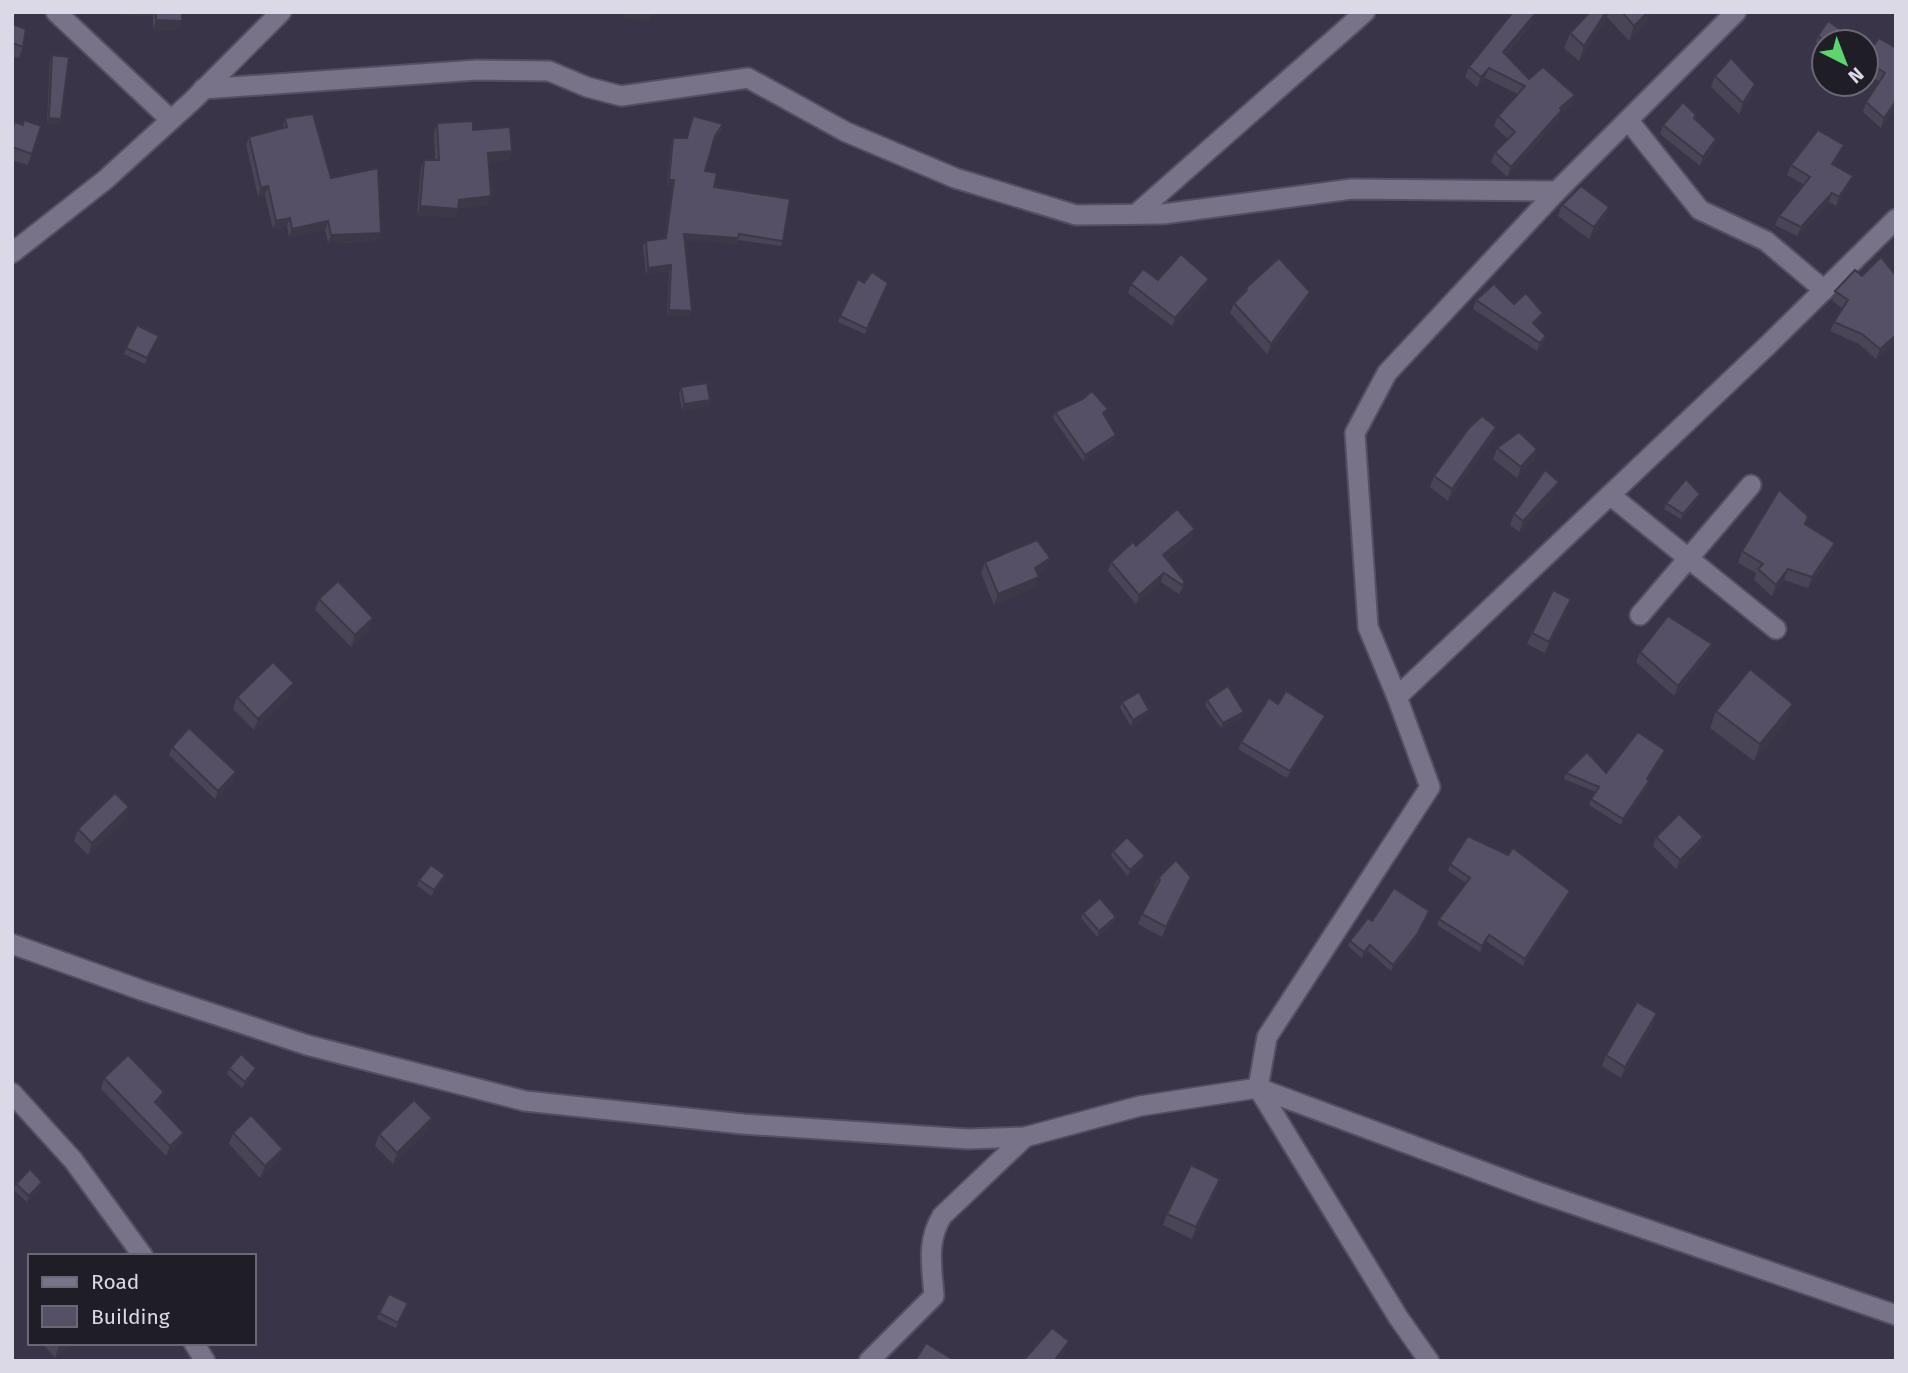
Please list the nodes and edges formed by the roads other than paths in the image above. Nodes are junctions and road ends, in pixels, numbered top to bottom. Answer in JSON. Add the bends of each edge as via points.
{"nodes":[{"id":1,"x":56,"y":12,"type":"edge"},
{"id":2,"x":281,"y":12,"type":"edge"},
{"id":3,"x":1365,"y":12,"type":"edge"},
{"id":4,"x":1736,"y":12,"type":"edge"},
{"id":5,"x":204,"y":89,"type":"junction"},
{"id":6,"x":171,"y":120,"type":"junction"},
{"id":7,"x":1628,"y":120,"type":"junction"},
{"id":8,"x":1557,"y":191,"type":"junction"},
{"id":9,"x":1136,"y":214,"type":"junction"},
{"id":10,"x":1896,"y":219,"type":"edge"},
{"id":11,"x":12,"y":253,"type":"edge"},
{"id":12,"x":1824,"y":290,"type":"junction"},
{"id":13,"x":1751,"y":485,"type":"dead end"},
{"id":14,"x":1610,"y":495,"type":"junction"},
{"id":15,"x":1689,"y":558,"type":"junction"},
{"id":16,"x":1640,"y":615,"type":"dead end"},
{"id":17,"x":1776,"y":629,"type":"dead end"},
{"id":18,"x":1397,"y":697,"type":"junction"},
{"id":19,"x":12,"y":944,"type":"edge"},
{"id":20,"x":1258,"y":1088,"type":"junction"},
{"id":21,"x":12,"y":1093,"type":"edge"},
{"id":22,"x":1025,"y":1137,"type":"junction"},
{"id":23,"x":141,"y":1254,"type":"edge"},
{"id":24,"x":1896,"y":1315,"type":"edge"},
{"id":25,"x":195,"y":1345,"type":"edge"},
{"id":26,"x":205,"y":1361,"type":"edge"},
{"id":27,"x":869,"y":1361,"type":"edge"},
{"id":28,"x":1429,"y":1361,"type":"edge"}],
"edges":[{"from":1,"to":6,"type":"street"},
{"from":2,"to":5,"type":"street"},
{"from":3,"to":9,"type":"street"},
{"from":4,"to":7,"type":"street"},
{"from":5,"to":6,"type":"street"},
{"from":5,"to":9,"type":"street","via":[[477,70],[549,71],[621,96],[748,78],[846,132],[955,178],[1076,215]]},
{"from":6,"to":11,"type":"street","via":[[105,180]]},
{"from":7,"to":8,"type":"street"},
{"from":7,"to":12,"type":"street","via":[[1700,210],[1766,241]]},
{"from":8,"to":9,"type":"street","via":[[1352,189]]},
{"from":8,"to":18,"type":"street","via":[[1387,373],[1355,433],[1368,627]]},
{"from":10,"to":12,"type":"street"},
{"from":12,"to":14,"type":"street"},
{"from":13,"to":15,"type":"street"},
{"from":14,"to":15,"type":"street"},
{"from":14,"to":18,"type":"street"},
{"from":15,"to":16,"type":"street"},
{"from":15,"to":17,"type":"street"},
{"from":18,"to":20,"type":"street","via":[[1430,788],[1267,1037]]},
{"from":19,"to":22,"type":"street","via":[[307,1045],[525,1101],[743,1124],[968,1139]]},
{"from":20,"to":22,"type":"street","via":[[1140,1106]]},
{"from":20,"to":24,"type":"street","via":[[1538,1192]]},
{"from":20,"to":28,"type":"street"},
{"from":21,"to":23,"type":"street","via":[[73,1160]]},
{"from":22,"to":27,"type":"street","via":[[935,1226],[929,1246],[934,1296]]},
{"from":25,"to":26,"type":"street"}]}
